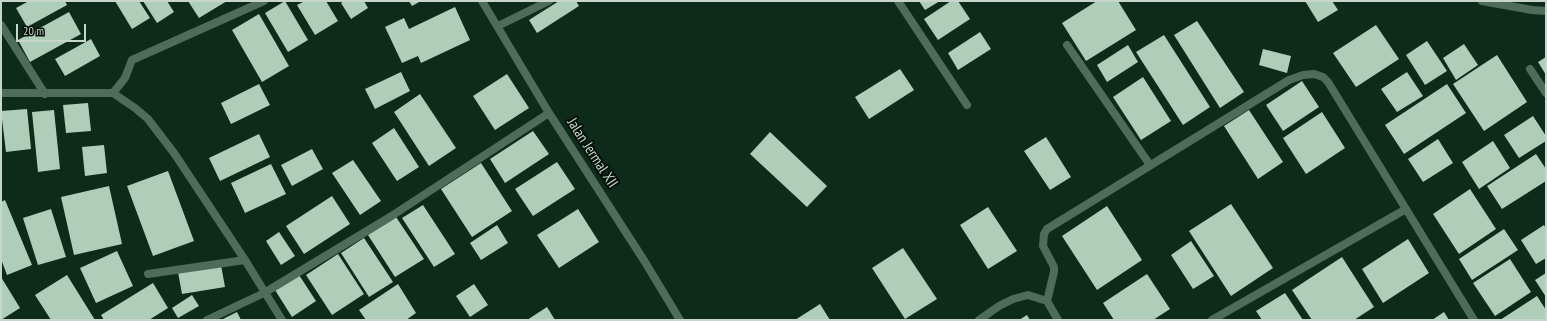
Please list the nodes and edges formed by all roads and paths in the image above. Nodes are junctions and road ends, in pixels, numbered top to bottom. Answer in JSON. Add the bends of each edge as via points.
{"nodes":[{"id":1,"x":264,"y":1,"type":"edge"},
{"id":2,"x":482,"y":1,"type":"edge"},
{"id":3,"x":550,"y":1,"type":"edge"},
{"id":4,"x":898,"y":1,"type":"edge"},
{"id":5,"x":1482,"y":1,"type":"edge"},
{"id":6,"x":1546,"y":11,"type":"edge"},
{"id":7,"x":1,"y":25,"type":"edge"},
{"id":8,"x":498,"y":26,"type":"junction"},
{"id":9,"x":1067,"y":45,"type":"dead end"},
{"id":10,"x":1530,"y":69,"type":"dead end"},
{"id":11,"x":1,"y":93,"type":"edge"},
{"id":12,"x":1546,"y":93,"type":"edge"},
{"id":13,"x":45,"y":94,"type":"junction"},
{"id":14,"x":113,"y":94,"type":"junction"},
{"id":15,"x":967,"y":105,"type":"dead end"},
{"id":16,"x":550,"y":113,"type":"junction"},
{"id":17,"x":1150,"y":165,"type":"junction"},
{"id":18,"x":1406,"y":209,"type":"junction"},
{"id":19,"x":245,"y":260,"type":"junction"},
{"id":20,"x":148,"y":274,"type":"dead end"},
{"id":21,"x":264,"y":293,"type":"junction"},
{"id":22,"x":1047,"y":301,"type":"junction"},
{"id":23,"x":208,"y":320,"type":"edge"},
{"id":24,"x":282,"y":320,"type":"edge"},
{"id":25,"x":680,"y":320,"type":"edge"},
{"id":26,"x":979,"y":320,"type":"edge"},
{"id":27,"x":1058,"y":320,"type":"edge"},
{"id":28,"x":1212,"y":320,"type":"edge"},
{"id":29,"x":1474,"y":320,"type":"edge"}],
"edges":[{"from":1,"to":14,"type":"street","via":[[132,60],[125,78]]},
{"from":2,"to":8,"type":"street","name":"Jalan Jermal XII"},
{"from":3,"to":8,"type":"street"},
{"from":4,"to":15,"type":"street"},
{"from":5,"to":6,"type":"street"},
{"from":7,"to":13,"type":"street"},
{"from":8,"to":16,"type":"street","name":"Jalan Jermal XII"},
{"from":9,"to":17,"type":"street"},
{"from":10,"to":12,"type":"street"},
{"from":11,"to":13,"type":"street"},
{"from":13,"to":14,"type":"street"},
{"from":14,"to":19,"type":"street","via":[[148,119],[174,153]]},
{"from":16,"to":21,"type":"street","via":[[390,217]]},
{"from":16,"to":25,"type":"street","name":"Jalan Jermal XII"},
{"from":17,"to":18,"type":"street","via":[[1289,80],[1314,74],[1328,82]]},
{"from":17,"to":22,"type":"street","via":[[1047,229],[1043,246],[1054,267]]},
{"from":18,"to":28,"type":"street"},
{"from":18,"to":29,"type":"street"},
{"from":19,"to":20,"type":"street"},
{"from":19,"to":21,"type":"street"},
{"from":21,"to":23,"type":"street"},
{"from":21,"to":24,"type":"street"},
{"from":22,"to":26,"type":"street","via":[[1028,295],[999,306]]},
{"from":22,"to":27,"type":"street"}]}
